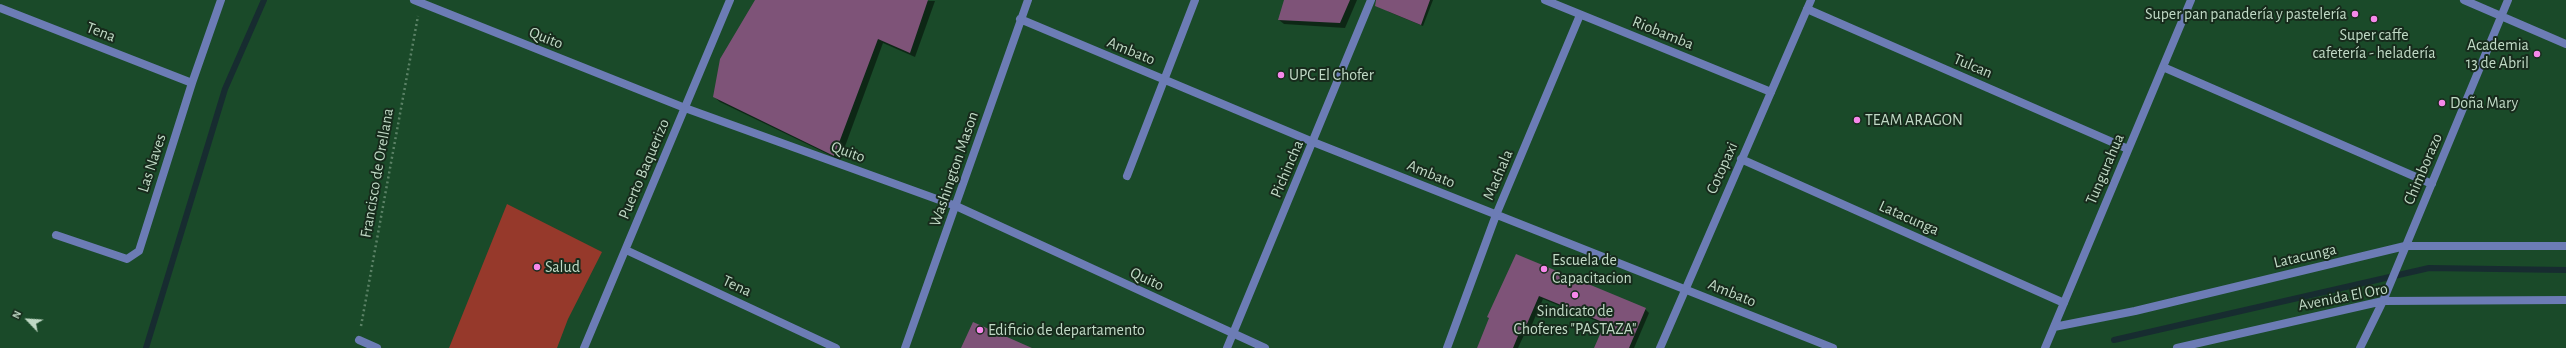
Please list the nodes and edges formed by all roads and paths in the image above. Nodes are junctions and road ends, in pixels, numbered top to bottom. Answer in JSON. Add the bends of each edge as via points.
{"nodes":[{"id":1,"x":222,"y":0,"type":"edge"},
{"id":2,"x":730,"y":0,"type":"edge"},
{"id":3,"x":1028,"y":0,"type":"edge"},
{"id":4,"x":1195,"y":0,"type":"edge"},
{"id":5,"x":1371,"y":0,"type":"edge"},
{"id":6,"x":1545,"y":0,"type":"edge"},
{"id":7,"x":1811,"y":0,"type":"edge"},
{"id":8,"x":2191,"y":0,"type":"edge"},
{"id":9,"x":2464,"y":0,"type":"edge"},
{"id":10,"x":2508,"y":0,"type":"edge"},
{"id":11,"x":419,"y":1,"type":"edge"},
{"id":12,"x":0,"y":8,"type":"edge"},
{"id":13,"x":1807,"y":9,"type":"junction"},
{"id":14,"x":1580,"y":15,"type":"junction"},
{"id":15,"x":2502,"y":16,"type":"junction"},
{"id":16,"x":1020,"y":19,"type":"junction"},
{"id":17,"x":2566,"y":44,"type":"edge"},
{"id":18,"x":2163,"y":67,"type":"junction"},
{"id":19,"x":1165,"y":79,"type":"junction"},
{"id":20,"x":192,"y":83,"type":"junction"},
{"id":21,"x":1771,"y":92,"type":"junction"},
{"id":22,"x":685,"y":108,"type":"junction"},
{"id":23,"x":1313,"y":142,"type":"junction"},
{"id":24,"x":2128,"y":149,"type":"junction"},
{"id":25,"x":1741,"y":159,"type":"junction"},
{"id":26,"x":1127,"y":176,"type":"dead end"},
{"id":27,"x":2432,"y":184,"type":"junction"},
{"id":28,"x":956,"y":206,"type":"junction"},
{"id":29,"x":1496,"y":215,"type":"junction"},
{"id":30,"x":56,"y":235,"type":"dead end"},
{"id":31,"x":2405,"y":246,"type":"junction"},
{"id":32,"x":2566,"y":246,"type":"edge"},
{"id":33,"x":626,"y":250,"type":"junction"},
{"id":34,"x":1685,"y":289,"type":"junction"},
{"id":35,"x":2566,"y":300,"type":"edge"},
{"id":36,"x":2383,"y":301,"type":"junction"},
{"id":37,"x":2064,"y":303,"type":"junction"},
{"id":38,"x":2054,"y":327,"type":"junction"},
{"id":39,"x":1233,"y":335,"type":"junction"},
{"id":40,"x":359,"y":340,"type":"joint"},
{"id":41,"x":377,"y":348,"type":"edge"},
{"id":42,"x":584,"y":348,"type":"edge"},
{"id":43,"x":836,"y":348,"type":"edge"},
{"id":44,"x":905,"y":348,"type":"edge"},
{"id":45,"x":1227,"y":348,"type":"edge"},
{"id":46,"x":1265,"y":348,"type":"edge"},
{"id":47,"x":1447,"y":348,"type":"edge"},
{"id":48,"x":1660,"y":348,"type":"edge"},
{"id":49,"x":1834,"y":348,"type":"edge"},
{"id":50,"x":2045,"y":348,"type":"edge"},
{"id":51,"x":2177,"y":348,"type":"edge"},
{"id":52,"x":2360,"y":348,"type":"edge"}],
"edges":[{"from":1,"to":20,"type":"street","name":"Las Naves"},
{"from":2,"to":22,"type":"street","name":"Puerto Baquerizo"},
{"from":3,"to":16,"type":"street","name":"Washington Mason"},
{"from":4,"to":19,"type":"street"},
{"from":5,"to":23,"type":"street","name":"Pichincha"},
{"from":6,"to":14,"type":"street","name":"Riobamba"},
{"from":7,"to":13,"type":"street","name":"Cotopaxi"},
{"from":8,"to":18,"type":"street","name":"Tungurahua"},
{"from":9,"to":15,"type":"street"},
{"from":10,"to":15,"type":"street","name":"Chimborazo"},
{"from":11,"to":22,"type":"street","name":"Quito"},
{"from":11,"to":40,"type":"path","name":"Francisco de Orellana"},
{"from":12,"to":20,"type":"street","name":"Tena"},
{"from":13,"to":21,"type":"street","name":"Cotopaxi"},
{"from":13,"to":24,"type":"street","name":"Tulcan"},
{"from":14,"to":21,"type":"street","name":"Riobamba"},
{"from":14,"to":29,"type":"street","name":"Machala"},
{"from":15,"to":17,"type":"street"},
{"from":15,"to":27,"type":"street","name":"Chimborazo"},
{"from":16,"to":19,"type":"street","name":"Ambato"},
{"from":16,"to":28,"type":"street","name":"Washington Mason"},
{"from":18,"to":24,"type":"street","name":"Tungurahua"},
{"from":18,"to":27,"type":"street"},
{"from":19,"to":23,"type":"street","name":"Ambato"},
{"from":19,"to":26,"type":"street"},
{"from":20,"to":30,"type":"street","name":"Las Naves","via":[[139,251],[127,259]]},
{"from":21,"to":25,"type":"street","name":"Cotopaxi"},
{"from":22,"to":28,"type":"street","name":"Quito"},
{"from":22,"to":33,"type":"street","name":"Puerto Baquerizo"},
{"from":23,"to":29,"type":"street","name":"Ambato"},
{"from":23,"to":39,"type":"street","name":"Pichincha"},
{"from":24,"to":37,"type":"street","name":"Tungurahua"},
{"from":25,"to":34,"type":"street","name":"Cotopaxi"},
{"from":25,"to":37,"type":"street","name":"Latacunga"},
{"from":27,"to":31,"type":"street","name":"Chimborazo"},
{"from":28,"to":39,"type":"street","name":"Quito"},
{"from":28,"to":44,"type":"street","name":"Washington Mason"},
{"from":29,"to":34,"type":"street","name":"Ambato"},
{"from":29,"to":47,"type":"street","name":"Machala"},
{"from":31,"to":32,"type":"street","name":"Latacunga"},
{"from":31,"to":36,"type":"street","name":"Chimborazo"},
{"from":31,"to":38,"type":"street","name":"Latacunga"},
{"from":33,"to":42,"type":"street","name":"Puerto Baquerizo"},
{"from":33,"to":43,"type":"street","name":"Tena"},
{"from":34,"to":48,"type":"street","name":"Cotopaxi"},
{"from":34,"to":49,"type":"street","name":"Ambato"},
{"from":35,"to":36,"type":"street","name":"Avenida El Oro"},
{"from":36,"to":51,"type":"street","name":"Avenida El Oro"},
{"from":36,"to":52,"type":"street","name":"Chimborazo"},
{"from":37,"to":38,"type":"street","name":"Tungurahua"},
{"from":38,"to":50,"type":"street","name":"Tungurahua"},
{"from":39,"to":45,"type":"street","name":"Pichincha"},
{"from":39,"to":46,"type":"street","name":"Quito"},
{"from":40,"to":41,"type":"street"}]}
